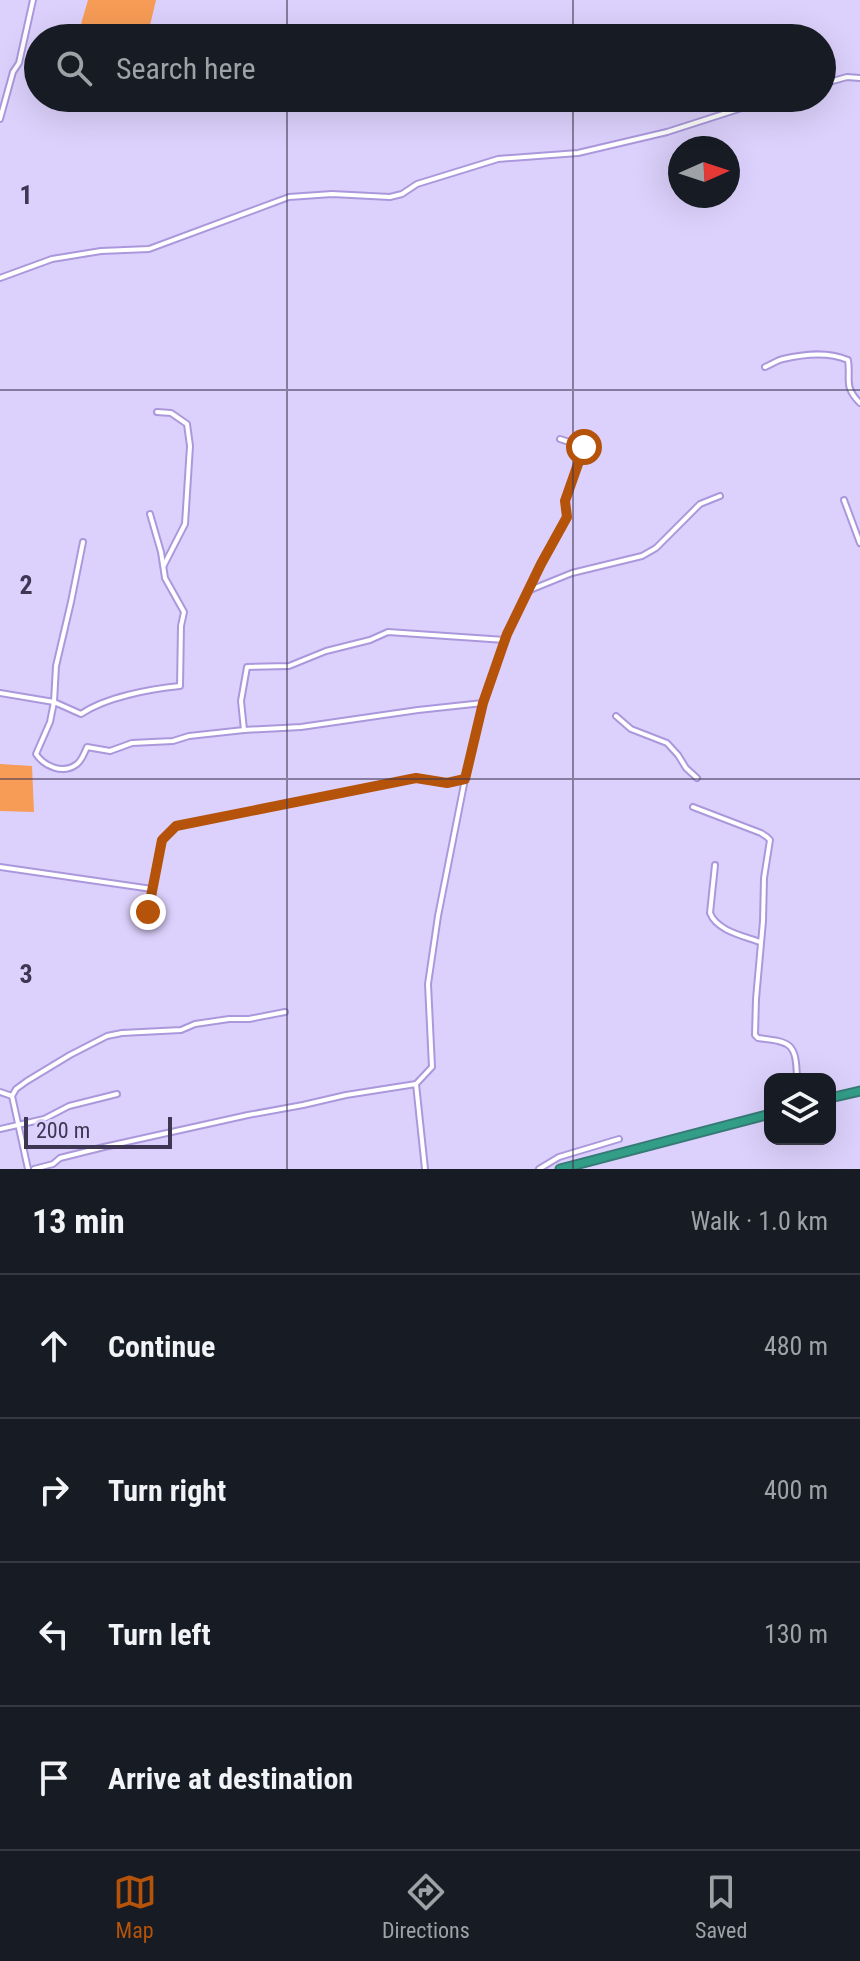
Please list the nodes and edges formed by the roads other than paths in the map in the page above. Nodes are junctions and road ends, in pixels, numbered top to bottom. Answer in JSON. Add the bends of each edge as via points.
{"nodes":[{"id":1,"x":33,"y":0,"type":"edge"},
{"id":2,"x":28,"y":24,"type":"edge"},
{"id":3,"x":24,"y":40,"type":"edge"},
{"id":4,"x":860,"y":78,"type":"edge"},
{"id":5,"x":836,"y":80,"type":"edge"},
{"id":6,"x":729,"y":112,"type":"edge"},
{"id":7,"x":0,"y":119,"type":"edge"},
{"id":8,"x":0,"y":278,"type":"edge"},
{"id":9,"x":765,"y":367,"type":"dead end"},
{"id":10,"x":860,"y":403,"type":"edge"},
{"id":11,"x":157,"y":412,"type":"dead end"},
{"id":12,"x":560,"y":439,"type":"dead end"},
{"id":13,"x":720,"y":496,"type":"dead end"},
{"id":14,"x":844,"y":500,"type":"dead end"},
{"id":15,"x":150,"y":514,"type":"dead end"},
{"id":16,"x":83,"y":542,"type":"dead end"},
{"id":17,"x":860,"y":543,"type":"edge"},
{"id":18,"x":173,"y":546,"type":"junction"},
{"id":19,"x":161,"y":552,"type":"junction"},
{"id":20,"x":163,"y":567,"type":"junction"},
{"id":21,"x":528,"y":591,"type":"junction"},
{"id":22,"x":505,"y":640,"type":"junction"},
{"id":23,"x":0,"y":693,"type":"edge"},
{"id":24,"x":54,"y":702,"type":"junction"},
{"id":25,"x":483,"y":703,"type":"junction"},
{"id":26,"x":616,"y":716,"type":"dead end"},
{"id":27,"x":244,"y":730,"type":"junction"},
{"id":28,"x":697,"y":778,"type":"dead end"},
{"id":29,"x":465,"y":779,"type":"junction"},
{"id":30,"x":693,"y":807,"type":"dead end"},
{"id":31,"x":715,"y":865,"type":"dead end"},
{"id":32,"x":0,"y":867,"type":"edge"},
{"id":33,"x":153,"y":889,"type":"junction"},
{"id":34,"x":148,"y":912,"type":"dead end"},
{"id":35,"x":760,"y":942,"type":"junction"},
{"id":36,"x":285,"y":1012,"type":"dead end"},
{"id":37,"x":796,"y":1073,"type":"edge"},
{"id":38,"x":416,"y":1084,"type":"junction"},
{"id":39,"x":860,"y":1091,"type":"edge"},
{"id":40,"x":0,"y":1092,"type":"edge"},
{"id":41,"x":117,"y":1094,"type":"dead end"},
{"id":42,"x":12,"y":1096,"type":"junction"},
{"id":43,"x":836,"y":1097,"type":"edge"},
{"id":44,"x":764,"y":1116,"type":"edge"},
{"id":45,"x":18,"y":1125,"type":"junction"},
{"id":46,"x":0,"y":1129,"type":"edge"},
{"id":47,"x":619,"y":1139,"type":"dead end"},
{"id":48,"x":31,"y":1169,"type":"edge"},
{"id":49,"x":425,"y":1169,"type":"edge"},
{"id":50,"x":539,"y":1169,"type":"edge"},
{"id":51,"x":560,"y":1169,"type":"edge"}],
"edges":[{"from":1,"to":2,"type":"street"},
{"from":3,"to":7,"type":"street"},
{"from":4,"to":5,"type":"street"},
{"from":6,"to":8,"type":"street","via":[[578,153],[498,159],[390,197],[289,197],[149,249],[52,259]]},
{"from":9,"to":10,"type":"street","via":[[807,354],[837,355],[848,360],[851,393]]},
{"from":11,"to":18,"type":"street","via":[[171,413],[187,424],[189,436],[185,524]]},
{"from":12,"to":21,"type":"street","via":[[584,447],[565,501],[567,517]]},
{"from":13,"to":21,"type":"street","via":[[700,504],[642,556],[572,573]]},
{"from":14,"to":17,"type":"street"},
{"from":15,"to":19,"type":"street"},
{"from":16,"to":24,"type":"street","via":[[56,666]]},
{"from":18,"to":19,"type":"street"},
{"from":18,"to":20,"type":"street"},
{"from":19,"to":20,"type":"street"},
{"from":20,"to":24,"type":"street","via":[[184,612],[180,686],[94,705],[81,714]]},
{"from":21,"to":22,"type":"street"},
{"from":22,"to":25,"type":"street"},
{"from":22,"to":27,"type":"street","via":[[388,632],[289,666],[247,667],[241,701]]},
{"from":23,"to":24,"type":"street"},
{"from":24,"to":27,"type":"street","via":[[36,754],[42,763],[58,769],[78,764],[87,747],[110,751],[132,743]]},
{"from":25,"to":27,"type":"street"},
{"from":25,"to":29,"type":"street"},
{"from":26,"to":28,"type":"street","via":[[631,729],[667,743]]},
{"from":29,"to":33,"type":"street","via":[[447,783],[416,778],[176,826],[162,840]]},
{"from":29,"to":38,"type":"street","via":[[428,984],[432,1067]]},
{"from":30,"to":35,"type":"street","via":[[770,840]]},
{"from":31,"to":35,"type":"street","via":[[713,920]]},
{"from":32,"to":33,"type":"street"},
{"from":33,"to":34,"type":"street"},
{"from":35,"to":37,"type":"street","via":[[755,1035],[787,1044],[794,1052]]},
{"from":36,"to":42,"type":"street","via":[[107,1036],[27,1081]]},
{"from":38,"to":48,"type":"street","via":[[104,1147]]},
{"from":38,"to":49,"type":"street"},
{"from":39,"to":43,"type":"highway"},
{"from":40,"to":42,"type":"street"},
{"from":41,"to":45,"type":"street"},
{"from":42,"to":45,"type":"street"},
{"from":44,"to":51,"type":"highway"},
{"from":45,"to":46,"type":"street"},
{"from":45,"to":48,"type":"street"},
{"from":47,"to":50,"type":"street","via":[[559,1157]]}]}
